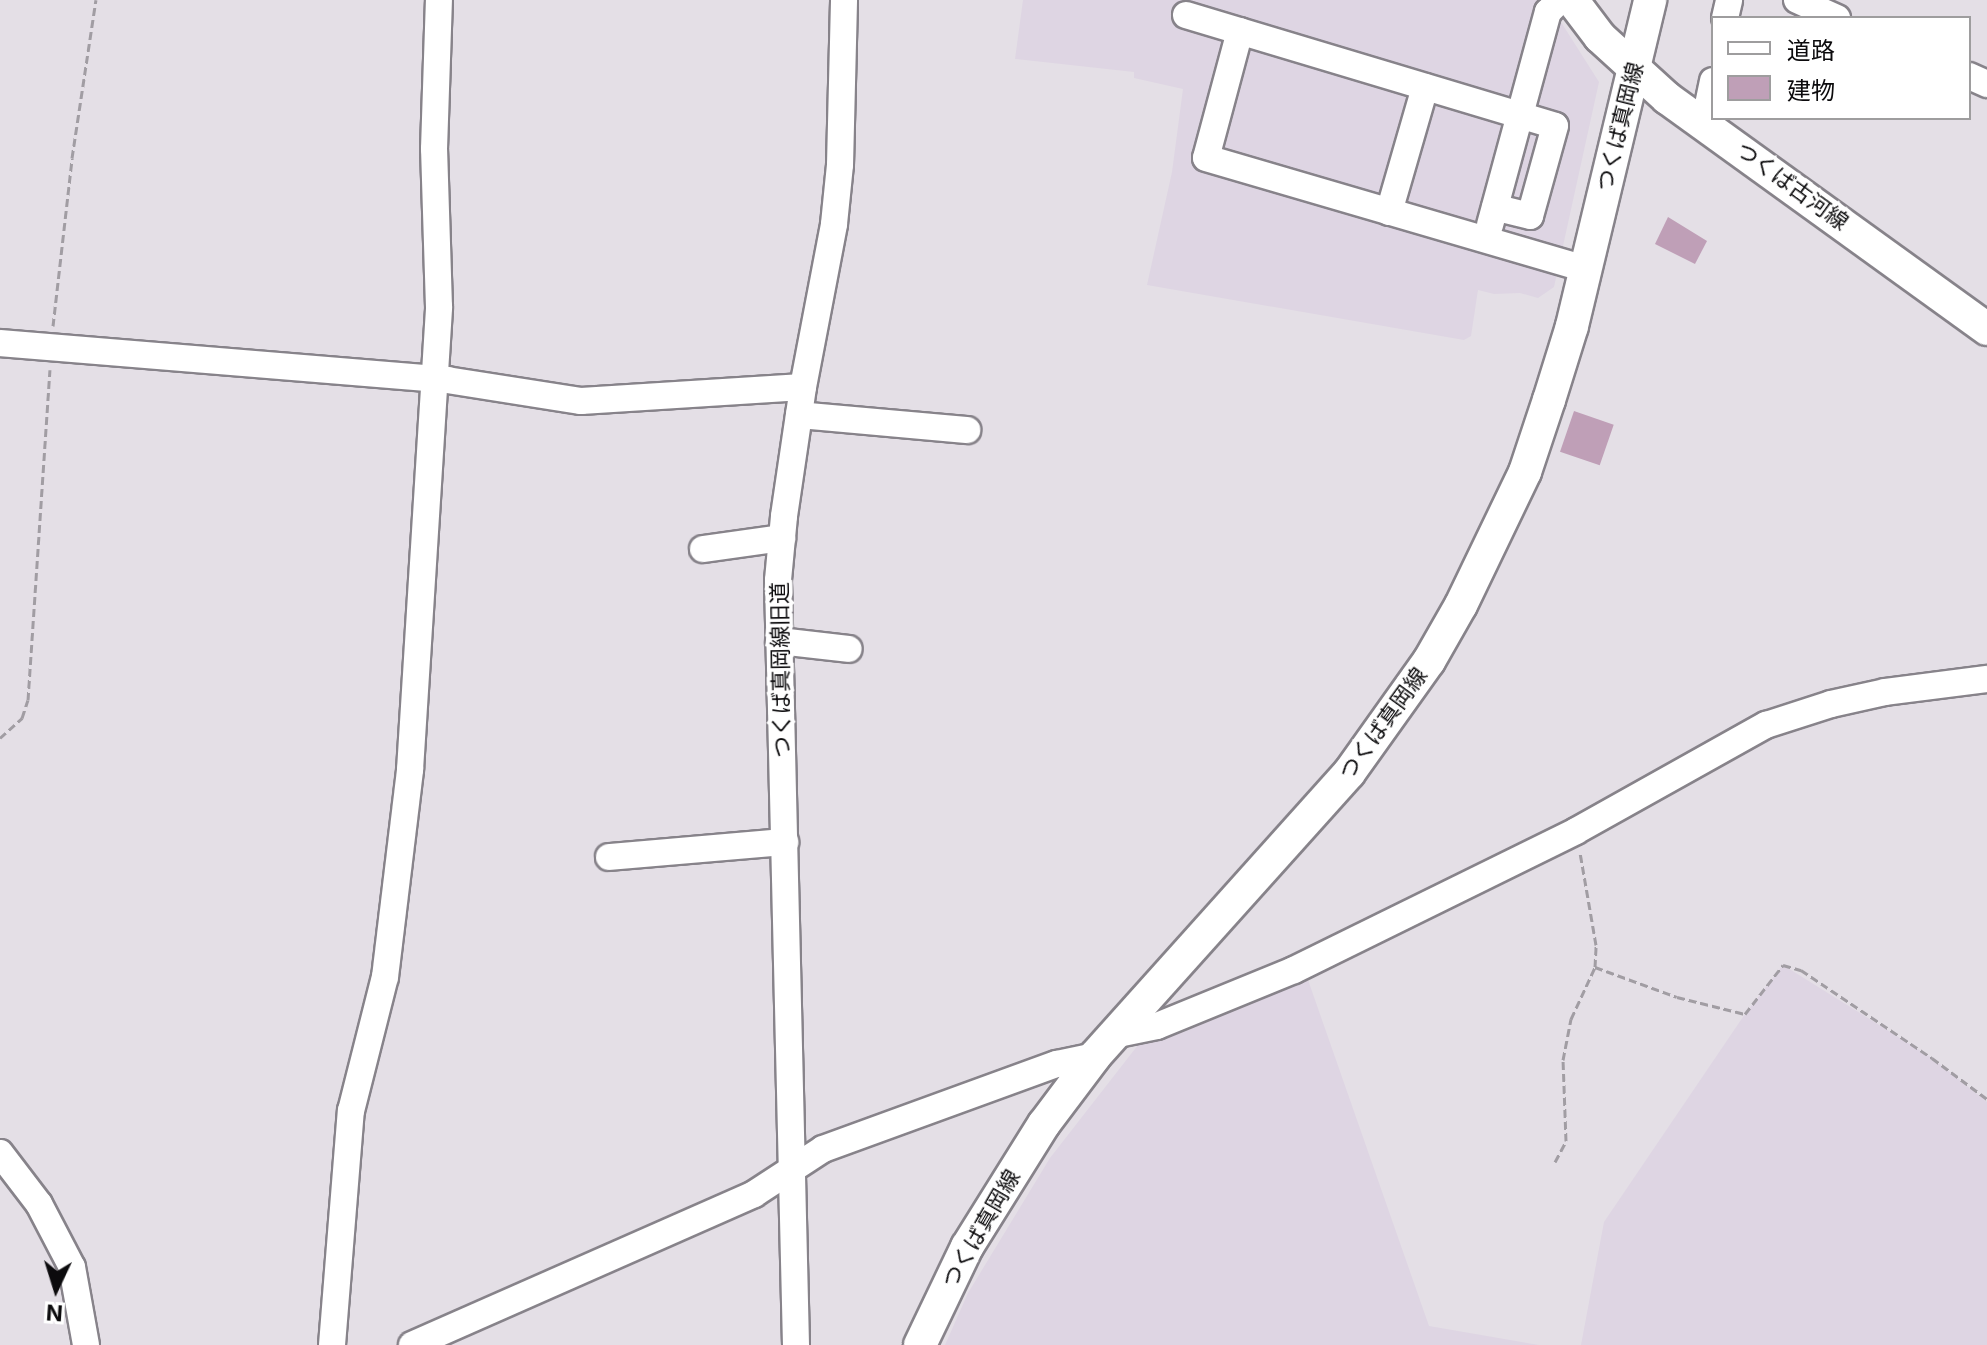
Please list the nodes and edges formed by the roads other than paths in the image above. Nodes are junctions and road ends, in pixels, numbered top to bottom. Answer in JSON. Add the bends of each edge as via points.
{"nodes":[{"id":1,"x":439,"y":0,"type":"edge"},
{"id":2,"x":844,"y":0,"type":"edge"},
{"id":3,"x":1560,"y":0,"type":"edge"},
{"id":4,"x":1572,"y":0,"type":"edge"},
{"id":5,"x":1650,"y":0,"type":"edge"},
{"id":6,"x":1797,"y":0,"type":"edge"},
{"id":7,"x":1186,"y":15,"type":"dead end"},
{"id":8,"x":1833,"y":16,"type":"edge"},
{"id":9,"x":1240,"y":31,"type":"junction"},
{"id":10,"x":1634,"y":70,"type":"junction"},
{"id":11,"x":1425,"y":87,"type":"junction"},
{"id":12,"x":1711,"y":91,"type":"edge"},
{"id":13,"x":1520,"y":115,"type":"junction"},
{"id":14,"x":1704,"y":124,"type":"junction"},
{"id":15,"x":1495,"y":207,"type":"junction"},
{"id":16,"x":1389,"y":212,"type":"junction"},
{"id":17,"x":1486,"y":240,"type":"junction"},
{"id":18,"x":1586,"y":269,"type":"junction"},
{"id":19,"x":1987,"y":329,"type":"edge"},
{"id":20,"x":0,"y":343,"type":"edge"},
{"id":21,"x":435,"y":379,"type":"junction"},
{"id":22,"x":803,"y":387,"type":"junction"},
{"id":23,"x":799,"y":415,"type":"junction"},
{"id":24,"x":967,"y":430,"type":"dead end"},
{"id":25,"x":782,"y":538,"type":"junction"},
{"id":26,"x":703,"y":549,"type":"dead end"},
{"id":27,"x":779,"y":641,"type":"junction"},
{"id":28,"x":849,"y":649,"type":"dead end"},
{"id":29,"x":1987,"y":679,"type":"edge"},
{"id":30,"x":785,"y":842,"type":"junction"},
{"id":31,"x":609,"y":857,"type":"dead end"},
{"id":32,"x":1104,"y":1045,"type":"junction"},
{"id":33,"x":0,"y":1153,"type":"edge"},
{"id":34,"x":792,"y":1168,"type":"junction"},
{"id":35,"x":86,"y":1345,"type":"edge"},
{"id":36,"x":332,"y":1345,"type":"edge"},
{"id":37,"x":412,"y":1345,"type":"edge"},
{"id":38,"x":796,"y":1345,"type":"edge"},
{"id":39,"x":920,"y":1345,"type":"edge"}],
"edges":[{"from":1,"to":21,"type":"street"},
{"from":2,"to":22,"type":"street","name":"つくば真岡線旧道","via":[[835,210]]},
{"from":3,"to":13,"type":"street","via":[[1548,12]]},
{"from":4,"to":10,"type":"main road","name":"つくば古河線"},
{"from":5,"to":10,"type":"main road","name":"つくば真岡線"},
{"from":6,"to":8,"type":"street"},
{"from":7,"to":9,"type":"street"},
{"from":9,"to":11,"type":"street"},
{"from":9,"to":16,"type":"street","via":[[1206,158]]},
{"from":10,"to":14,"type":"main road","name":"つくば古河線"},
{"from":10,"to":18,"type":"main road","name":"つくば真岡線"},
{"from":11,"to":13,"type":"street"},
{"from":11,"to":16,"type":"street"},
{"from":12,"to":14,"type":"street"},
{"from":13,"to":15,"type":"street"},
{"from":13,"to":15,"type":"street","via":[[1555,126],[1530,216]]},
{"from":14,"to":19,"type":"main road","name":"つくば古河線"},
{"from":15,"to":17,"type":"street"},
{"from":16,"to":17,"type":"street"},
{"from":17,"to":18,"type":"street"},
{"from":18,"to":32,"type":"main road","name":"つくば真岡線","via":[[1525,472],[1429,661],[1349,773]]},
{"from":20,"to":21,"type":"street"},
{"from":21,"to":22,"type":"street","via":[[581,401]]},
{"from":21,"to":36,"type":"street","via":[[410,770],[385,977],[351,1111]]},
{"from":22,"to":23,"type":"street","name":"つくば真岡線旧道"},
{"from":23,"to":24,"type":"street"},
{"from":23,"to":25,"type":"street","name":"つくば真岡線旧道"},
{"from":25,"to":26,"type":"street"},
{"from":25,"to":27,"type":"street","name":"つくば真岡線旧道"},
{"from":27,"to":28,"type":"street"},
{"from":27,"to":30,"type":"street","name":"つくば真岡線旧道"},
{"from":29,"to":32,"type":"street","via":[[1885,692],[1797,713],[1719,748],[1576,831],[1294,970]]},
{"from":30,"to":31,"type":"street"},
{"from":30,"to":34,"type":"street","name":"つくば真岡線旧道"},
{"from":32,"to":34,"type":"street","via":[[823,1149]]},
{"from":32,"to":39,"type":"main road","name":"つくば真岡線","via":[[1044,1124],[967,1247]]},
{"from":33,"to":35,"type":"street","via":[[39,1204],[72,1267]]},
{"from":34,"to":37,"type":"street","via":[[754,1194]]},
{"from":34,"to":38,"type":"street","name":"つくば真岡線旧道"}]}
